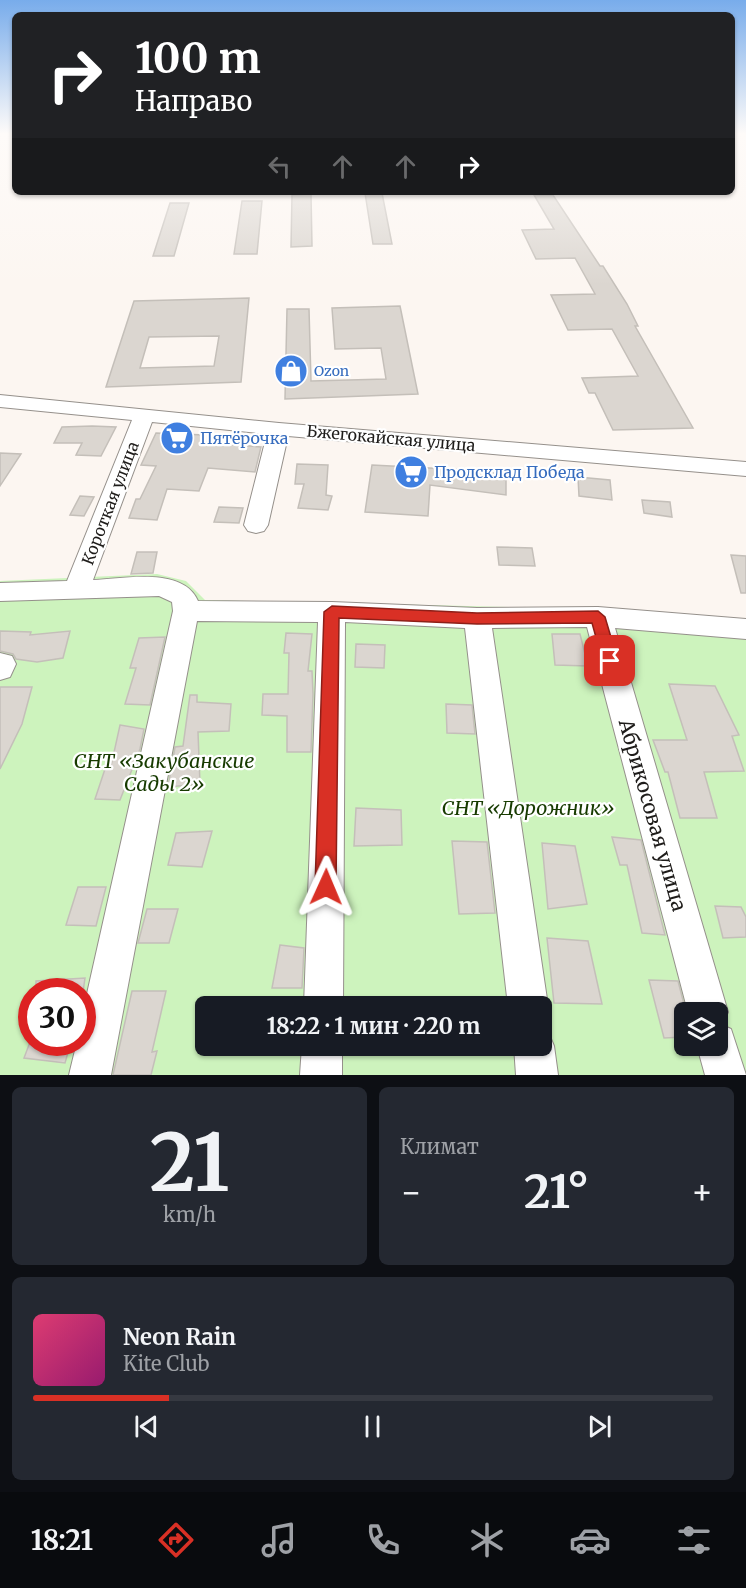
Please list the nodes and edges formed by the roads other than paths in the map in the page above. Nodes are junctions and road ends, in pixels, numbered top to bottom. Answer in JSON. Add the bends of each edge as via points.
{"nodes":[{"id":1,"x":0,"y":401,"type":"edge"},
{"id":2,"x":144,"y":416,"type":"junction"},
{"id":3,"x":279,"y":429,"type":"junction"},
{"id":4,"x":746,"y":469,"type":"edge"},
{"id":5,"x":256,"y":525,"type":"dead end"},
{"id":6,"x":76,"y":590,"type":"junction"},
{"id":7,"x":0,"y":592,"type":"edge"},
{"id":8,"x":186,"y":610,"type":"junction"},
{"id":9,"x":598,"y":617,"type":"junction"},
{"id":10,"x":332,"y":618,"type":"junction"},
{"id":11,"x":477,"y":618,"type":"junction"},
{"id":12,"x":746,"y":629,"type":"edge"},
{"id":13,"x":323,"y":996,"type":"edge"},
{"id":14,"x":527,"y":996,"type":"edge"},
{"id":15,"x":705,"y":1002,"type":"edge"},
{"id":16,"x":322,"y":1056,"type":"edge"},
{"id":17,"x":535,"y":1056,"type":"edge"},
{"id":18,"x":721,"y":1056,"type":"edge"},
{"id":19,"x":90,"y":1075,"type":"edge"},
{"id":20,"x":321,"y":1075,"type":"edge"},
{"id":21,"x":537,"y":1075,"type":"edge"},
{"id":22,"x":726,"y":1075,"type":"edge"}],
"edges":[{"from":1,"to":2,"type":"street","name":"Бжегокайская улица"},
{"from":2,"to":3,"type":"street","name":"Бжегокайская улица"},
{"from":2,"to":6,"type":"street","name":"Короткая улица"},
{"from":3,"to":4,"type":"street","name":"Бжегокайская улица"},
{"from":3,"to":5,"type":"street"},
{"from":6,"to":7,"type":"street"},
{"from":6,"to":8,"type":"street","via":[[160,587],[179,592]]},
{"from":8,"to":10,"type":"street"},
{"from":8,"to":19,"type":"street"},
{"from":9,"to":11,"type":"street"},
{"from":9,"to":12,"type":"street"},
{"from":9,"to":15,"type":"street","name":"Абрикосовая улица"},
{"from":10,"to":11,"type":"street"},
{"from":10,"to":13,"type":"street"},
{"from":11,"to":14,"type":"street"},
{"from":16,"to":20,"type":"street"},
{"from":17,"to":21,"type":"street"},
{"from":18,"to":22,"type":"street"}]}
